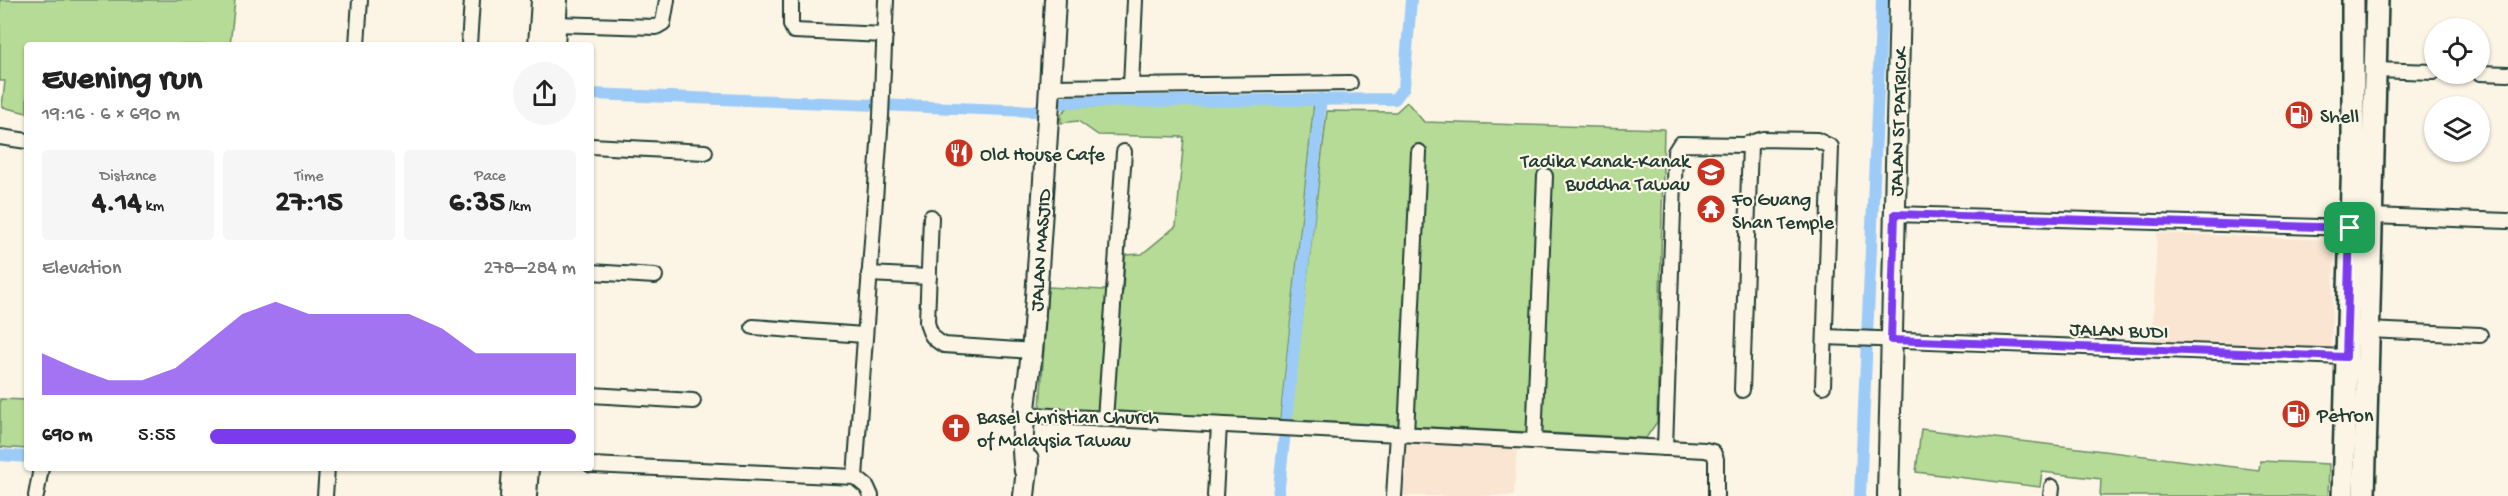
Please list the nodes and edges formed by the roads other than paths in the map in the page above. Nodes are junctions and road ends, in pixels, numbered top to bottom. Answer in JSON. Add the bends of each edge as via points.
{"nodes":[{"id":1,"x":360,"y":0,"type":"edge"},
{"id":2,"x":472,"y":0,"type":"edge"},
{"id":3,"x":542,"y":0,"type":"edge"},
{"id":4,"x":557,"y":0,"type":"edge"},
{"id":5,"x":667,"y":0,"type":"edge"},
{"id":6,"x":791,"y":0,"type":"edge"},
{"id":7,"x":886,"y":0,"type":"edge"},
{"id":8,"x":1056,"y":0,"type":"edge"},
{"id":9,"x":1135,"y":0,"type":"edge"},
{"id":10,"x":1900,"y":0,"type":"edge"},
{"id":11,"x":2353,"y":0,"type":"edge"},
{"id":12,"x":2377,"y":0,"type":"edge"},
{"id":13,"x":555,"y":24,"type":"junction"},
{"id":14,"x":885,"y":35,"type":"junction"},
{"id":15,"x":357,"y":42,"type":"edge"},
{"id":16,"x":469,"y":42,"type":"edge"},
{"id":17,"x":539,"y":42,"type":"edge"},
{"id":18,"x":554,"y":42,"type":"edge"},
{"id":19,"x":2374,"y":70,"type":"junction"},
{"id":20,"x":2424,"y":72,"type":"edge"},
{"id":21,"x":2490,"y":73,"type":"edge"},
{"id":22,"x":2508,"y":74,"type":"edge"},
{"id":23,"x":1350,"y":83,"type":"dead end"},
{"id":24,"x":1131,"y":86,"type":"junction"},
{"id":25,"x":1050,"y":99,"type":"junction"},
{"id":26,"x":0,"y":137,"type":"edge"},
{"id":27,"x":24,"y":141,"type":"edge"},
{"id":28,"x":1750,"y":144,"type":"junction"},
{"id":29,"x":594,"y":146,"type":"edge"},
{"id":30,"x":705,"y":152,"type":"dead end"},
{"id":31,"x":1124,"y":152,"type":"dead end"},
{"id":32,"x":1419,"y":152,"type":"dead end"},
{"id":33,"x":1545,"y":176,"type":"dead end"},
{"id":34,"x":1895,"y":214,"type":"junction"},
{"id":35,"x":2371,"y":216,"type":"junction"},
{"id":36,"x":931,"y":217,"type":"dead end"},
{"id":37,"x":2508,"y":222,"type":"edge"},
{"id":38,"x":2350,"y":228,"type":"junction"},
{"id":39,"x":594,"y":272,"type":"edge"},
{"id":40,"x":869,"y":274,"type":"junction"},
{"id":41,"x":655,"y":276,"type":"dead end"},
{"id":42,"x":929,"y":277,"type":"junction"},
{"id":43,"x":753,"y":327,"type":"dead end"},
{"id":44,"x":2367,"y":330,"type":"junction"},
{"id":45,"x":864,"y":335,"type":"junction"},
{"id":46,"x":2480,"y":335,"type":"dead end"},
{"id":47,"x":1825,"y":337,"type":"junction"},
{"id":48,"x":1891,"y":340,"type":"junction"},
{"id":49,"x":1033,"y":351,"type":"junction"},
{"id":50,"x":2346,"y":357,"type":"junction"},
{"id":51,"x":1823,"y":386,"type":"dead end"},
{"id":52,"x":1742,"y":390,"type":"dead end"},
{"id":53,"x":1029,"y":392,"type":"junction"},
{"id":54,"x":594,"y":395,"type":"edge"},
{"id":55,"x":693,"y":401,"type":"dead end"},
{"id":56,"x":1032,"y":415,"type":"junction"},
{"id":57,"x":1105,"y":419,"type":"junction"},
{"id":58,"x":1219,"y":425,"type":"junction"},
{"id":59,"x":1402,"y":434,"type":"junction"},
{"id":60,"x":1534,"y":441,"type":"junction"},
{"id":61,"x":1665,"y":448,"type":"junction"},
{"id":62,"x":594,"y":465,"type":"edge"},
{"id":63,"x":40,"y":471,"type":"edge"},
{"id":64,"x":327,"y":471,"type":"edge"},
{"id":65,"x":513,"y":471,"type":"edge"},
{"id":66,"x":528,"y":471,"type":"edge"},
{"id":67,"x":1025,"y":471,"type":"junction"},
{"id":68,"x":855,"y":477,"type":"junction"},
{"id":69,"x":36,"y":496,"type":"edge"},
{"id":70,"x":324,"y":496,"type":"edge"},
{"id":71,"x":511,"y":496,"type":"edge"},
{"id":72,"x":526,"y":496,"type":"edge"},
{"id":73,"x":871,"y":496,"type":"edge"},
{"id":74,"x":1024,"y":496,"type":"edge"},
{"id":75,"x":1215,"y":496,"type":"edge"},
{"id":76,"x":1394,"y":496,"type":"edge"},
{"id":77,"x":1716,"y":496,"type":"edge"},
{"id":78,"x":1888,"y":496,"type":"edge"},
{"id":79,"x":2343,"y":496,"type":"edge"},
{"id":80,"x":2364,"y":496,"type":"edge"}],
"edges":[{"from":1,"to":15,"type":"street"},
{"from":2,"to":16,"type":"street"},
{"from":3,"to":17,"type":"street"},
{"from":4,"to":13,"type":"street"},
{"from":5,"to":13,"type":"street","via":[[663,23],[656,27]]},
{"from":6,"to":14,"type":"street","via":[[794,31]]},
{"from":7,"to":14,"type":"street"},
{"from":8,"to":25,"type":"street","name":"JALAN MASJID"},
{"from":9,"to":24,"type":"street"},
{"from":10,"to":34,"type":"street","name":"JALAN ST PATRICK"},
{"from":11,"to":38,"type":"main road"},
{"from":12,"to":19,"type":"main road"},
{"from":13,"to":18,"type":"street"},
{"from":14,"to":40,"type":"street"},
{"from":19,"to":20,"type":"street"},
{"from":19,"to":35,"type":"main road"},
{"from":21,"to":22,"type":"street"},
{"from":23,"to":24,"type":"street"},
{"from":24,"to":25,"type":"street"},
{"from":25,"to":49,"type":"street","name":"JALAN MASJID"},
{"from":26,"to":27,"type":"street"},
{"from":28,"to":47,"type":"street","via":[[1763,139],[1817,140],[1831,147]]},
{"from":28,"to":52,"type":"street"},
{"from":28,"to":61,"type":"street","via":[[1684,143],[1676,149]]},
{"from":29,"to":30,"type":"street"},
{"from":31,"to":57,"type":"street"},
{"from":32,"to":59,"type":"street"},
{"from":33,"to":60,"type":"street"},
{"from":34,"to":38,"type":"street"},
{"from":34,"to":48,"type":"street","name":"JALAN ST PATRICK"},
{"from":35,"to":37,"type":"street"},
{"from":35,"to":44,"type":"main road"},
{"from":36,"to":42,"type":"street"},
{"from":38,"to":50,"type":"main road"},
{"from":39,"to":41,"type":"street"},
{"from":40,"to":42,"type":"street"},
{"from":40,"to":45,"type":"street"},
{"from":42,"to":49,"type":"street","via":[[927,322],[935,340],[944,345]]},
{"from":43,"to":45,"type":"street"},
{"from":44,"to":46,"type":"street"},
{"from":44,"to":80,"type":"main road"},
{"from":45,"to":68,"type":"street"},
{"from":47,"to":48,"type":"street","name":"JALAN BUDI"},
{"from":47,"to":51,"type":"street"},
{"from":48,"to":50,"type":"street","name":"JALAN BUDI"},
{"from":48,"to":78,"type":"street","name":"JALAN ST PATRICK"},
{"from":49,"to":53,"type":"street","name":"JALAN MASJID"},
{"from":50,"to":79,"type":"main road"},
{"from":53,"to":56,"type":"street","name":"JALAN MASJID"},
{"from":53,"to":67,"type":"street","name":"JALAN MASJID"},
{"from":54,"to":55,"type":"street"},
{"from":56,"to":57,"type":"street"},
{"from":56,"to":67,"type":"street","name":"JALAN MASJID"},
{"from":57,"to":58,"type":"street"},
{"from":58,"to":59,"type":"street"},
{"from":58,"to":75,"type":"street"},
{"from":59,"to":60,"type":"street"},
{"from":59,"to":76,"type":"street"},
{"from":60,"to":61,"type":"street"},
{"from":61,"to":77,"type":"street","via":[[1713,452]]},
{"from":62,"to":68,"type":"street"},
{"from":63,"to":69,"type":"street"},
{"from":64,"to":70,"type":"street"},
{"from":65,"to":71,"type":"street"},
{"from":66,"to":72,"type":"street"},
{"from":67,"to":74,"type":"street","name":"JALAN MASJID"},
{"from":68,"to":73,"type":"street"}]}
